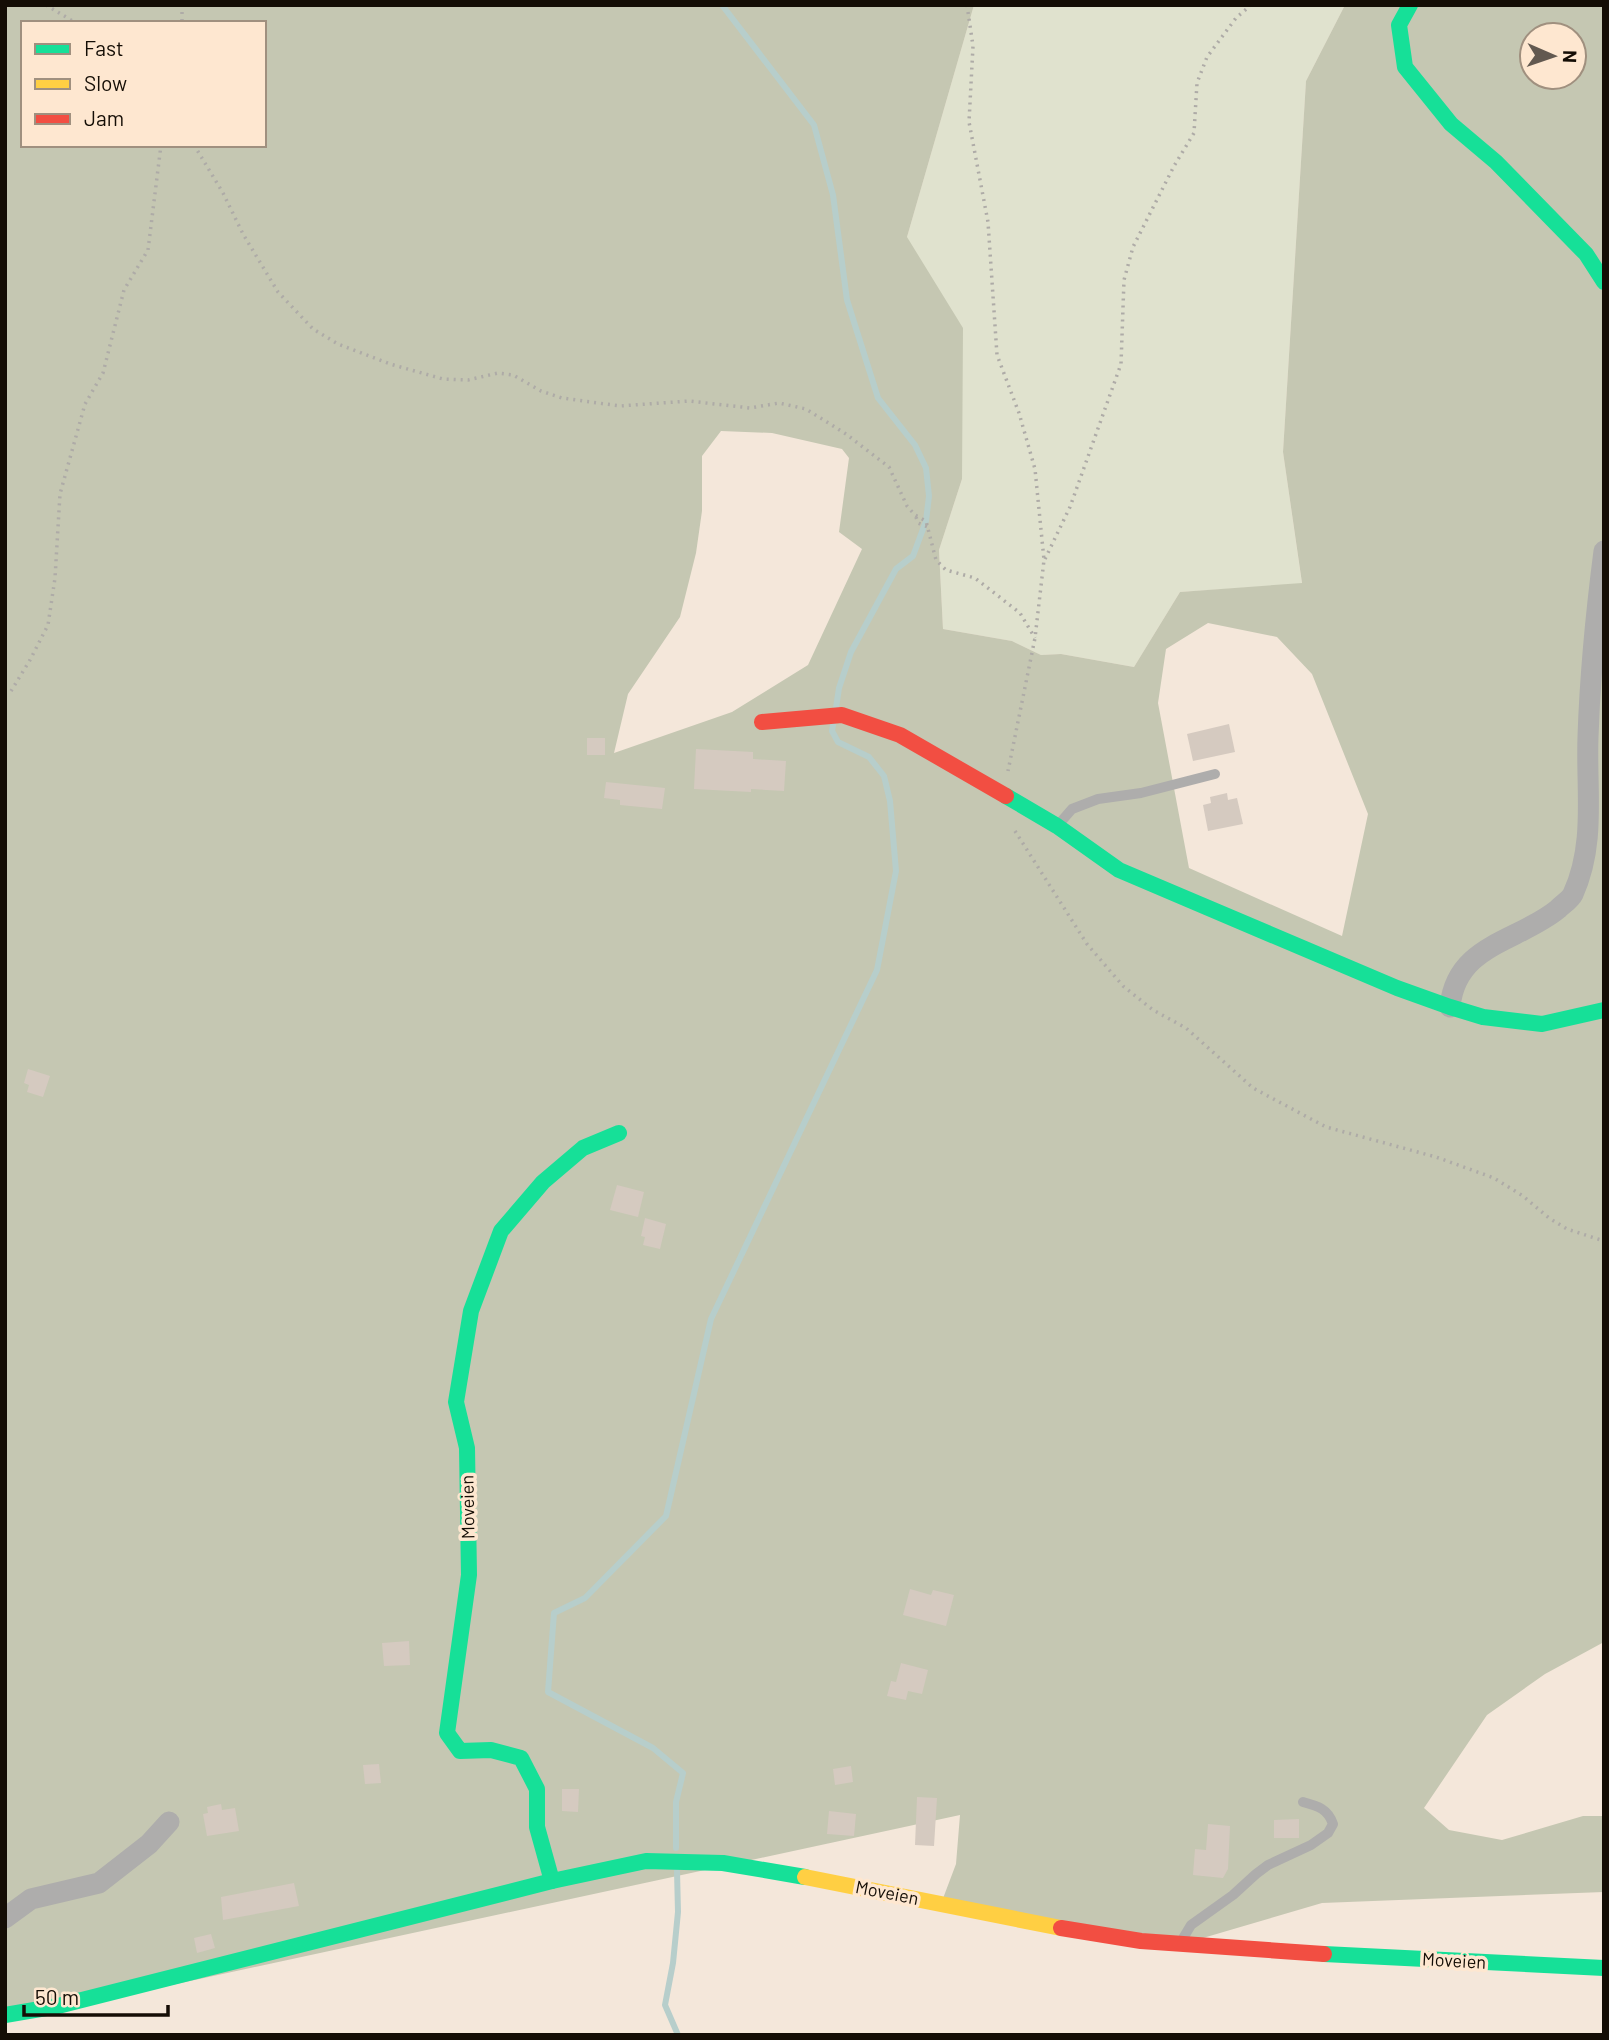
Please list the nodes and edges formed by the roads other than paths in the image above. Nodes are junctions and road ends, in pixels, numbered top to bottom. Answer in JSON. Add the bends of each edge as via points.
{"nodes":[{"id":1,"x":1410,"y":5,"type":"edge"},
{"id":2,"x":1604,"y":282,"type":"edge"},
{"id":3,"x":1604,"y":551,"type":"edge"},
{"id":4,"x":762,"y":722,"type":"dead end"},
{"id":5,"x":1215,"y":774,"type":"dead end"},
{"id":6,"x":1057,"y":826,"type":"junction"},
{"id":7,"x":1450,"y":1007,"type":"junction"},
{"id":8,"x":1604,"y":1010,"type":"edge"},
{"id":9,"x":619,"y":1133,"type":"dead end"},
{"id":10,"x":1303,"y":1802,"type":"dead end"},
{"id":11,"x":169,"y":1822,"type":"dead end"},
{"id":12,"x":552,"y":1881,"type":"junction"},
{"id":13,"x":5,"y":1918,"type":"edge"},
{"id":14,"x":1179,"y":1945,"type":"junction"},
{"id":15,"x":1604,"y":1968,"type":"edge"},
{"id":16,"x":5,"y":2015,"type":"edge"}],
"edges":[{"from":1,"to":2,"type":"street","via":[[1399,25],[1405,66],[1451,124],[1496,162],[1586,254]]},
{"from":3,"to":7,"type":"street","via":[[1591,675],[1586,856],[1572,897],[1547,918],[1475,957],[1452,989]]},
{"from":4,"to":6,"type":"street","via":[[842,715],[900,735]]},
{"from":5,"to":6,"type":"lane","via":[[1098,799],[1072,809]]},
{"from":6,"to":7,"type":"street","via":[[1119,870]]},
{"from":7,"to":8,"type":"street","via":[[1483,1017],[1542,1024]]},
{"from":9,"to":12,"type":"street","name":"Moveien","via":[[583,1149],[543,1182],[501,1231],[471,1311],[456,1402],[467,1448],[469,1575],[447,1733],[460,1751],[491,1750],[521,1758],[537,1789],[537,1827]]},
{"from":10,"to":14,"type":"lane","via":[[1330,1815],[1333,1824],[1328,1833],[1256,1874],[1191,1924]]},
{"from":11,"to":13,"type":"street","via":[[99,1883],[31,1899]]},
{"from":12,"to":14,"type":"street","name":"Moveien","via":[[646,1861],[723,1863],[1088,1933]]},
{"from":12,"to":16,"type":"street","name":"Moveien","via":[[58,2006]]},
{"from":14,"to":15,"type":"street","name":"Moveien"}]}
